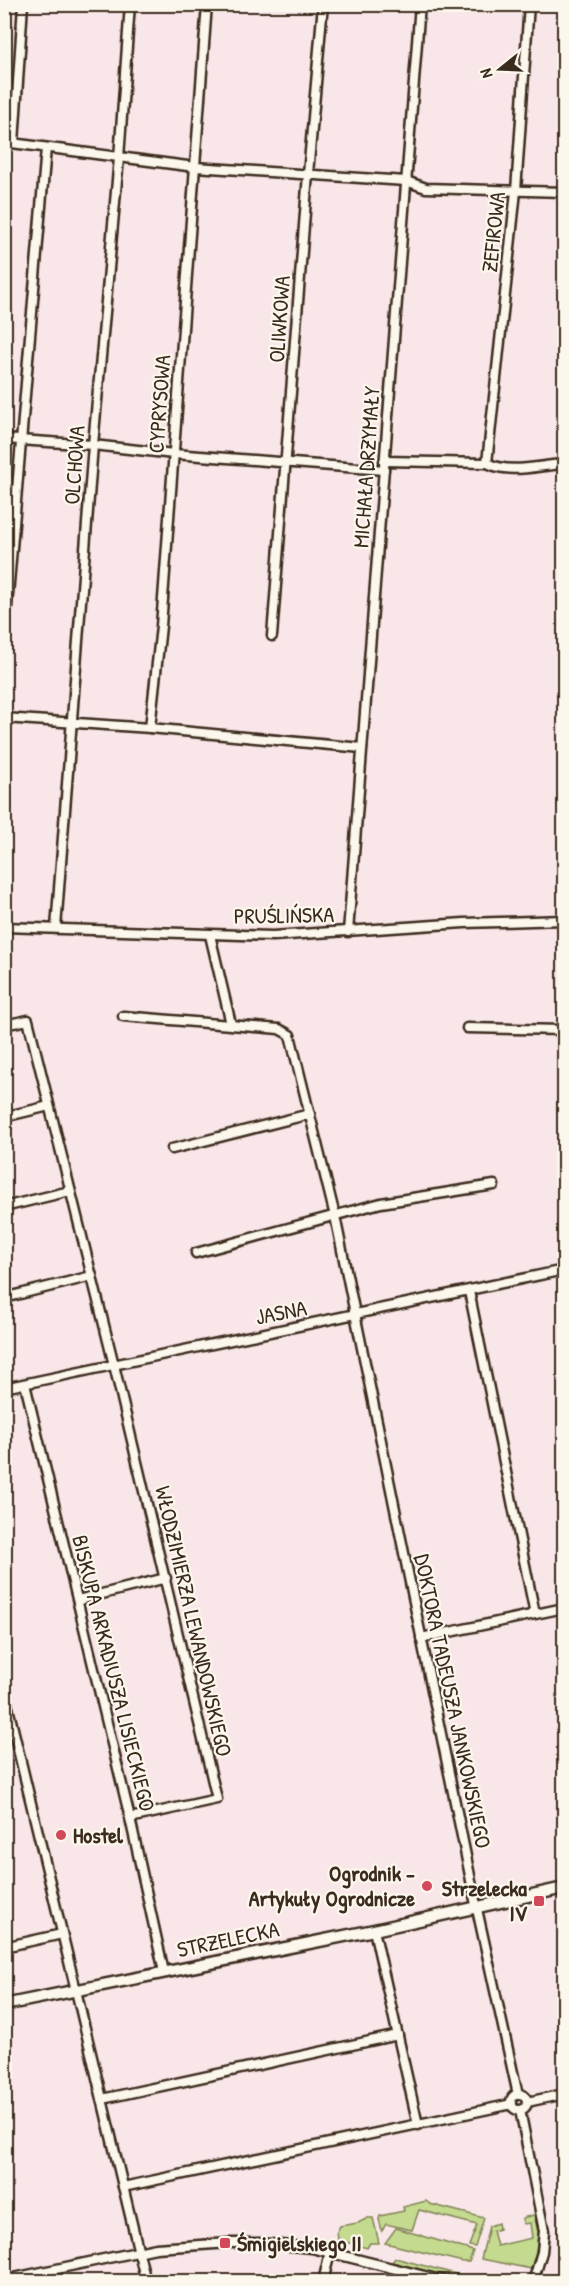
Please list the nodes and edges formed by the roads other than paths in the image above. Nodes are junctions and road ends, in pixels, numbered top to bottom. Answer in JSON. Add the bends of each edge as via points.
{"nodes":[{"id":1,"x":23,"y":4,"type":"edge"},
{"id":2,"x":130,"y":4,"type":"edge"},
{"id":3,"x":207,"y":4,"type":"edge"},
{"id":4,"x":323,"y":4,"type":"edge"},
{"id":5,"x":420,"y":4,"type":"edge"},
{"id":6,"x":529,"y":4,"type":"edge"},
{"id":7,"x":4,"y":142,"type":"edge"},
{"id":8,"x":14,"y":144,"type":"junction"},
{"id":9,"x":46,"y":148,"type":"junction"},
{"id":10,"x":119,"y":158,"type":"junction"},
{"id":11,"x":195,"y":167,"type":"junction"},
{"id":12,"x":308,"y":174,"type":"junction"},
{"id":13,"x":406,"y":181,"type":"junction"},
{"id":14,"x":516,"y":190,"type":"junction"},
{"id":15,"x":564,"y":192,"type":"edge"},
{"id":16,"x":4,"y":439,"type":"edge"},
{"id":17,"x":22,"y":440,"type":"junction"},
{"id":18,"x":93,"y":445,"type":"junction"},
{"id":19,"x":174,"y":454,"type":"junction"},
{"id":20,"x":286,"y":462,"type":"junction"},
{"id":21,"x":487,"y":463,"type":"junction"},
{"id":22,"x":564,"y":464,"type":"edge"},
{"id":23,"x":384,"y":465,"type":"junction"},
{"id":24,"x":272,"y":636,"type":"dead end"},
{"id":25,"x":4,"y":642,"type":"edge"},
{"id":26,"x":4,"y":718,"type":"edge"},
{"id":27,"x":73,"y":723,"type":"junction"},
{"id":28,"x":150,"y":728,"type":"junction"},
{"id":29,"x":362,"y":748,"type":"junction"},
{"id":30,"x":564,"y":920,"type":"edge"},
{"id":31,"x":4,"y":927,"type":"edge"},
{"id":32,"x":56,"y":928,"type":"junction"},
{"id":33,"x":348,"y":932,"type":"junction"},
{"id":34,"x":210,"y":935,"type":"junction"},
{"id":35,"x":123,"y":1016,"type":"dead end"},
{"id":36,"x":231,"y":1024,"type":"junction"},
{"id":37,"x":4,"y":1026,"type":"edge"},
{"id":38,"x":467,"y":1028,"type":"dead end"},
{"id":39,"x":564,"y":1030,"type":"edge"},
{"id":40,"x":49,"y":1106,"type":"junction"},
{"id":41,"x":310,"y":1114,"type":"junction"},
{"id":42,"x":4,"y":1117,"type":"edge"},
{"id":43,"x":172,"y":1149,"type":"dead end"},
{"id":44,"x":494,"y":1185,"type":"dead end"},
{"id":45,"x":70,"y":1191,"type":"junction"},
{"id":46,"x":4,"y":1208,"type":"edge"},
{"id":47,"x":335,"y":1216,"type":"junction"},
{"id":48,"x":196,"y":1253,"type":"dead end"},
{"id":49,"x":564,"y":1270,"type":"edge"},
{"id":50,"x":92,"y":1276,"type":"junction"},
{"id":51,"x":469,"y":1291,"type":"junction"},
{"id":52,"x":4,"y":1298,"type":"edge"},
{"id":53,"x":355,"y":1315,"type":"junction"},
{"id":54,"x":114,"y":1365,"type":"junction"},
{"id":55,"x":26,"y":1384,"type":"junction"},
{"id":56,"x":4,"y":1388,"type":"edge"},
{"id":57,"x":166,"y":1578,"type":"junction"},
{"id":58,"x":78,"y":1600,"type":"junction"},
{"id":59,"x":564,"y":1608,"type":"edge"},
{"id":60,"x":535,"y":1614,"type":"junction"},
{"id":61,"x":421,"y":1638,"type":"junction"},
{"id":62,"x":4,"y":1691,"type":"edge"},
{"id":63,"x":16,"y":1738,"type":"junction"},
{"id":64,"x":4,"y":1741,"type":"edge"},
{"id":65,"x":130,"y":1818,"type":"junction"},
{"id":66,"x":564,"y":1888,"type":"edge"},
{"id":67,"x":477,"y":1907,"type":"junction"},
{"id":68,"x":374,"y":1929,"type":"junction"},
{"id":69,"x":62,"y":1934,"type":"junction"},
{"id":70,"x":4,"y":1947,"type":"edge"},
{"id":71,"x":164,"y":1972,"type":"junction"},
{"id":72,"x":76,"y":1991,"type":"junction"},
{"id":73,"x":4,"y":2005,"type":"edge"},
{"id":74,"x":398,"y":2035,"type":"junction"},
{"id":75,"x":518,"y":2094,"type":"junction"},
{"id":76,"x":564,"y":2094,"type":"edge"},
{"id":77,"x":102,"y":2099,"type":"junction"},
{"id":78,"x":526,"y":2102,"type":"junction"},
{"id":79,"x":512,"y":2104,"type":"junction"},
{"id":80,"x":520,"y":2110,"type":"junction"},
{"id":81,"x":418,"y":2125,"type":"junction"},
{"id":82,"x":123,"y":2187,"type":"junction"},
{"id":83,"x":139,"y":2251,"type":"junction"},
{"id":84,"x":330,"y":2252,"type":"junction"},
{"id":85,"x":4,"y":2280,"type":"edge"},
{"id":86,"x":146,"y":2282,"type":"edge"},
{"id":87,"x":323,"y":2282,"type":"edge"},
{"id":88,"x":448,"y":2282,"type":"edge"},
{"id":89,"x":533,"y":2282,"type":"edge"}],
"edges":[{"from":1,"to":8,"type":"street"},
{"from":2,"to":10,"type":"street","name":"OLCHOWA"},
{"from":3,"to":11,"type":"street","name":"CYPRYSOWA"},
{"from":4,"to":12,"type":"street","name":"OLIWKOWA"},
{"from":5,"to":13,"type":"street","name":"MICHAŁA DRZYMAŁY"},
{"from":6,"to":14,"type":"street","name":"ZEFIROWA"},
{"from":7,"to":8,"type":"street"},
{"from":8,"to":9,"type":"street"},
{"from":9,"to":10,"type":"street"},
{"from":9,"to":17,"type":"street"},
{"from":10,"to":11,"type":"street"},
{"from":10,"to":18,"type":"street","name":"OLCHOWA"},
{"from":11,"to":12,"type":"street"},
{"from":11,"to":19,"type":"street","name":"CYPRYSOWA"},
{"from":12,"to":13,"type":"street"},
{"from":12,"to":20,"type":"street","name":"OLIWKOWA"},
{"from":13,"to":14,"type":"street","via":[[426,188]]},
{"from":13,"to":23,"type":"street","name":"MICHAŁA DRZYMAŁY"},
{"from":14,"to":15,"type":"street"},
{"from":14,"to":21,"type":"street","name":"ZEFIROWA"},
{"from":16,"to":17,"type":"street"},
{"from":17,"to":18,"type":"street"},
{"from":17,"to":25,"type":"street"},
{"from":18,"to":19,"type":"street"},
{"from":18,"to":27,"type":"street","name":"OLCHOWA"},
{"from":19,"to":20,"type":"street"},
{"from":19,"to":28,"type":"street","name":"CYPRYSOWA"},
{"from":20,"to":23,"type":"street"},
{"from":20,"to":24,"type":"street","name":"OLIWKOWA"},
{"from":21,"to":22,"type":"street","via":[[521,469]]},
{"from":21,"to":23,"type":"street"},
{"from":23,"to":29,"type":"street","name":"MICHAŁA DRZYMAŁY"},
{"from":26,"to":27,"type":"street"},
{"from":27,"to":28,"type":"street"},
{"from":27,"to":32,"type":"street","name":"OLCHOWA"},
{"from":28,"to":29,"type":"street"},
{"from":29,"to":33,"type":"street","name":"MICHAŁA DRZYMAŁY"},
{"from":30,"to":33,"type":"street","name":"PRUŚLIŃSKA"},
{"from":31,"to":32,"type":"street","name":"PRUŚLIŃSKA"},
{"from":32,"to":34,"type":"street","name":"PRUŚLIŃSKA"},
{"from":33,"to":34,"type":"street","name":"PRUŚLIŃSKA"},
{"from":34,"to":36,"type":"street"},
{"from":35,"to":36,"type":"street"},
{"from":36,"to":41,"type":"street","name":"DOKTORA TADEUSZA JANKOWSKIEGO","via":[[279,1029],[290,1035]]},
{"from":37,"to":40,"type":"street","name":"WŁODZIMIERZA LEWANDOWSKIEGO","via":[[28,1020]]},
{"from":38,"to":39,"type":"street"},
{"from":40,"to":42,"type":"street"},
{"from":40,"to":45,"type":"street","name":"WŁODZIMIERZA LEWANDOWSKIEGO"},
{"from":41,"to":43,"type":"street"},
{"from":41,"to":47,"type":"street","name":"DOKTORA TADEUSZA JANKOWSKIEGO"},
{"from":44,"to":47,"type":"street","via":[[406,1198]]},
{"from":45,"to":46,"type":"street"},
{"from":45,"to":50,"type":"street","name":"WŁODZIMIERZA LEWANDOWSKIEGO"},
{"from":47,"to":48,"type":"street"},
{"from":47,"to":53,"type":"street","name":"DOKTORA TADEUSZA JANKOWSKIEGO"},
{"from":49,"to":51,"type":"street","name":"JASNA"},
{"from":50,"to":52,"type":"street"},
{"from":50,"to":54,"type":"street","name":"WŁODZIMIERZA LEWANDOWSKIEGO"},
{"from":51,"to":53,"type":"street","name":"JASNA"},
{"from":51,"to":60,"type":"street"},
{"from":53,"to":54,"type":"street","name":"JASNA"},
{"from":53,"to":61,"type":"street","name":"DOKTORA TADEUSZA JANKOWSKIEGO"},
{"from":54,"to":55,"type":"street","name":"JASNA"},
{"from":54,"to":57,"type":"street","name":"WŁODZIMIERZA LEWANDOWSKIEGO"},
{"from":55,"to":56,"type":"street","name":"JASNA"},
{"from":55,"to":58,"type":"street","name":"BISKUPA ARKADIUSZA LISIECKIEGO"},
{"from":57,"to":58,"type":"street"},
{"from":57,"to":65,"type":"street","name":"WŁODZIMIERZA LEWANDOWSKIEGO","via":[[217,1799]]},
{"from":58,"to":65,"type":"street","name":"BISKUPA ARKADIUSZA LISIECKIEGO"},
{"from":59,"to":60,"type":"street"},
{"from":60,"to":61,"type":"street"},
{"from":61,"to":67,"type":"street","name":"DOKTORA TADEUSZA JANKOWSKIEGO"},
{"from":62,"to":63,"type":"street"},
{"from":63,"to":64,"type":"street"},
{"from":63,"to":69,"type":"street"},
{"from":65,"to":71,"type":"street","name":"BISKUPA ARKADIUSZA LISIECKIEGO"},
{"from":66,"to":67,"type":"street","name":"STRZELECKA"},
{"from":67,"to":68,"type":"street","name":"STRZELECKA"},
{"from":67,"to":75,"type":"street","name":"DOKTORA TADEUSZA JANKOWSKIEGO"},
{"from":68,"to":71,"type":"street","name":"STRZELECKA"},
{"from":68,"to":74,"type":"street"},
{"from":69,"to":70,"type":"street"},
{"from":69,"to":72,"type":"street"},
{"from":71,"to":72,"type":"street","name":"STRZELECKA"},
{"from":72,"to":73,"type":"street","name":"STRZELECKA"},
{"from":72,"to":77,"type":"street"},
{"from":74,"to":77,"type":"street"},
{"from":74,"to":81,"type":"street"},
{"from":75,"to":78,"type":"street"},
{"from":75,"to":79,"type":"street"},
{"from":76,"to":78,"type":"street"},
{"from":77,"to":82,"type":"street"},
{"from":78,"to":80,"type":"street"},
{"from":79,"to":80,"type":"street"},
{"from":79,"to":81,"type":"street"},
{"from":80,"to":89,"type":"street","via":[[544,2231]]},
{"from":81,"to":82,"type":"street"},
{"from":82,"to":83,"type":"street"},
{"from":83,"to":84,"type":"street","via":[[259,2243]]},
{"from":83,"to":85,"type":"street"},
{"from":83,"to":86,"type":"street"},
{"from":84,"to":87,"type":"street"},
{"from":84,"to":88,"type":"street"}]}
